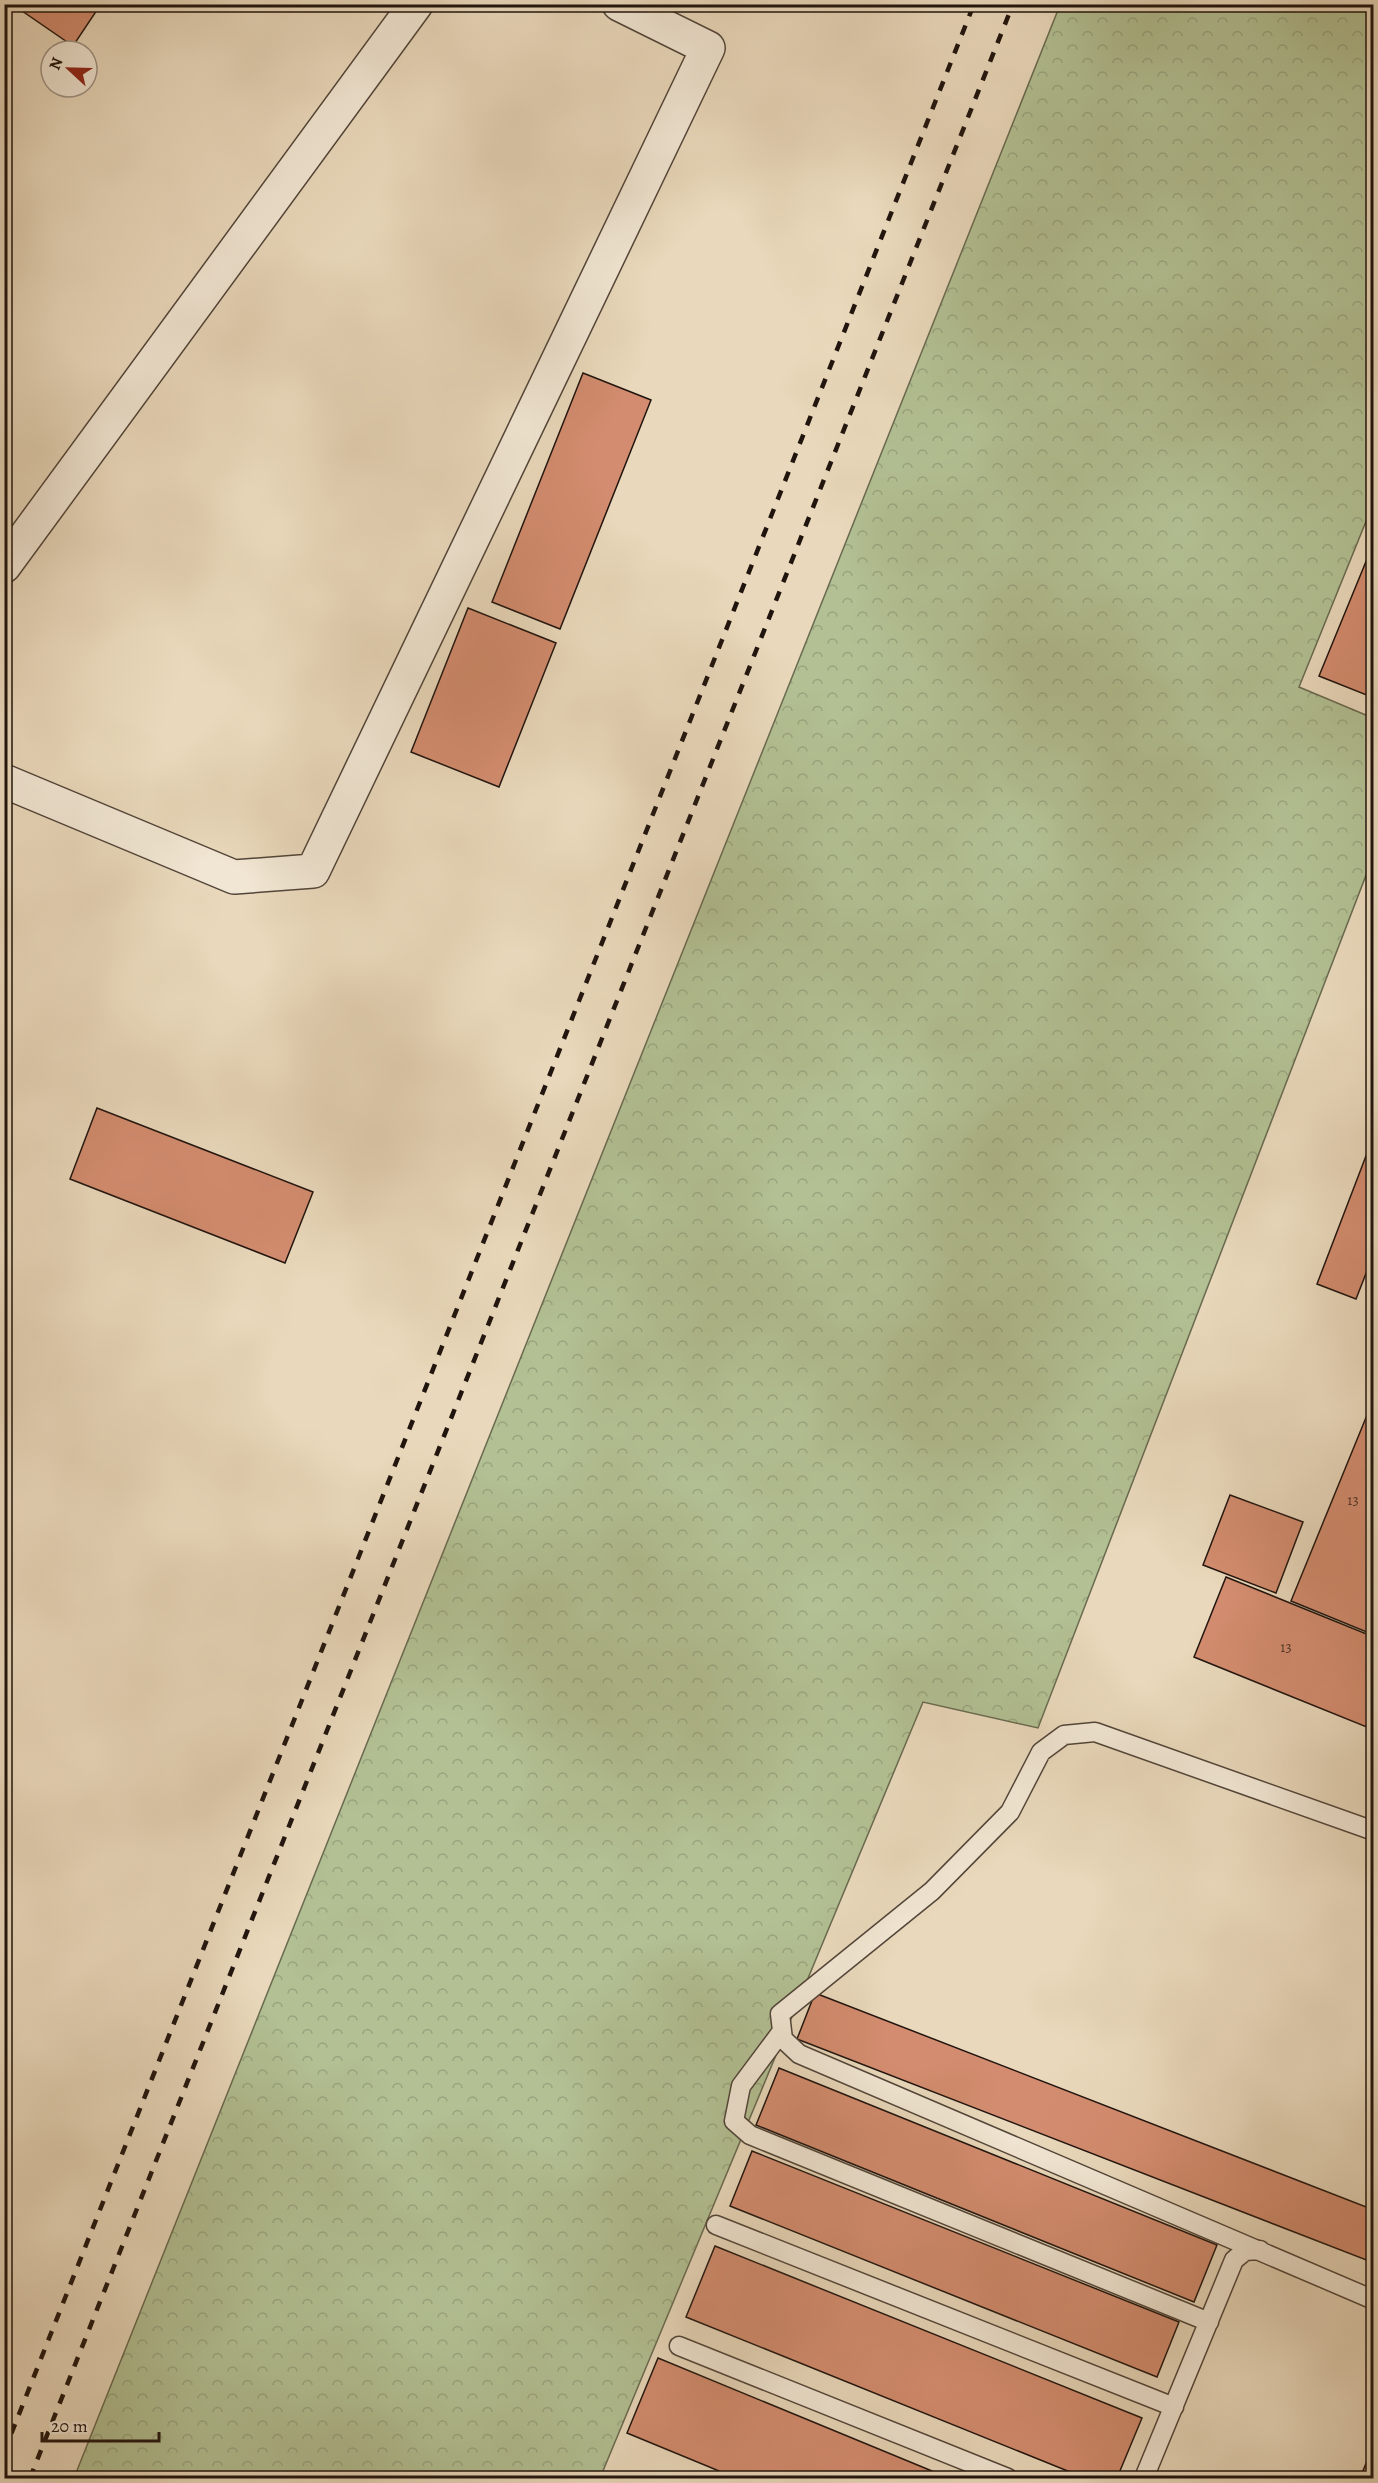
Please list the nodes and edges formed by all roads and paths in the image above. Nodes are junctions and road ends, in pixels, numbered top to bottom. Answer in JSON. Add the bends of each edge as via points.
{"nodes":[{"id":1,"x":416,"y":4,"type":"edge"},
{"id":2,"x":619,"y":4,"type":"edge"},
{"id":3,"x":4,"y":566,"type":"edge"},
{"id":4,"x":4,"y":781,"type":"edge"},
{"id":5,"x":1374,"y":1832,"type":"edge"},
{"id":6,"x":782,"y":2031,"type":"junction"},
{"id":7,"x":716,"y":2224,"type":"dead end"},
{"id":8,"x":1260,"y":2250,"type":"junction"},
{"id":9,"x":1374,"y":2300,"type":"edge"},
{"id":10,"x":1209,"y":2322,"type":"junction"},
{"id":11,"x":679,"y":2346,"type":"dead end"},
{"id":12,"x":1174,"y":2407,"type":"junction"},
{"id":13,"x":1008,"y":2478,"type":"edge"},
{"id":14,"x":1144,"y":2478,"type":"edge"}],
"edges":[{"from":1,"to":3,"type":"street"},
{"from":2,"to":4,"type":"street","via":[[708,48],[313,871],[234,877]]},
{"from":5,"to":6,"type":"lane","via":[[1095,1732],[1064,1735],[1041,1752],[1010,1812],[932,1891],[780,2014]]},
{"from":6,"to":8,"type":"lane","via":[[783,2039],[799,2054]]},
{"from":6,"to":10,"type":"lane","via":[[741,2086],[734,2121],[750,2135]]},
{"from":7,"to":12,"type":"lane"},
{"from":8,"to":9,"type":"lane"},
{"from":8,"to":10,"type":"lane","via":[[1245,2251],[1234,2259]]},
{"from":10,"to":12,"type":"lane"},
{"from":11,"to":13,"type":"lane"},
{"from":12,"to":14,"type":"lane"}]}
